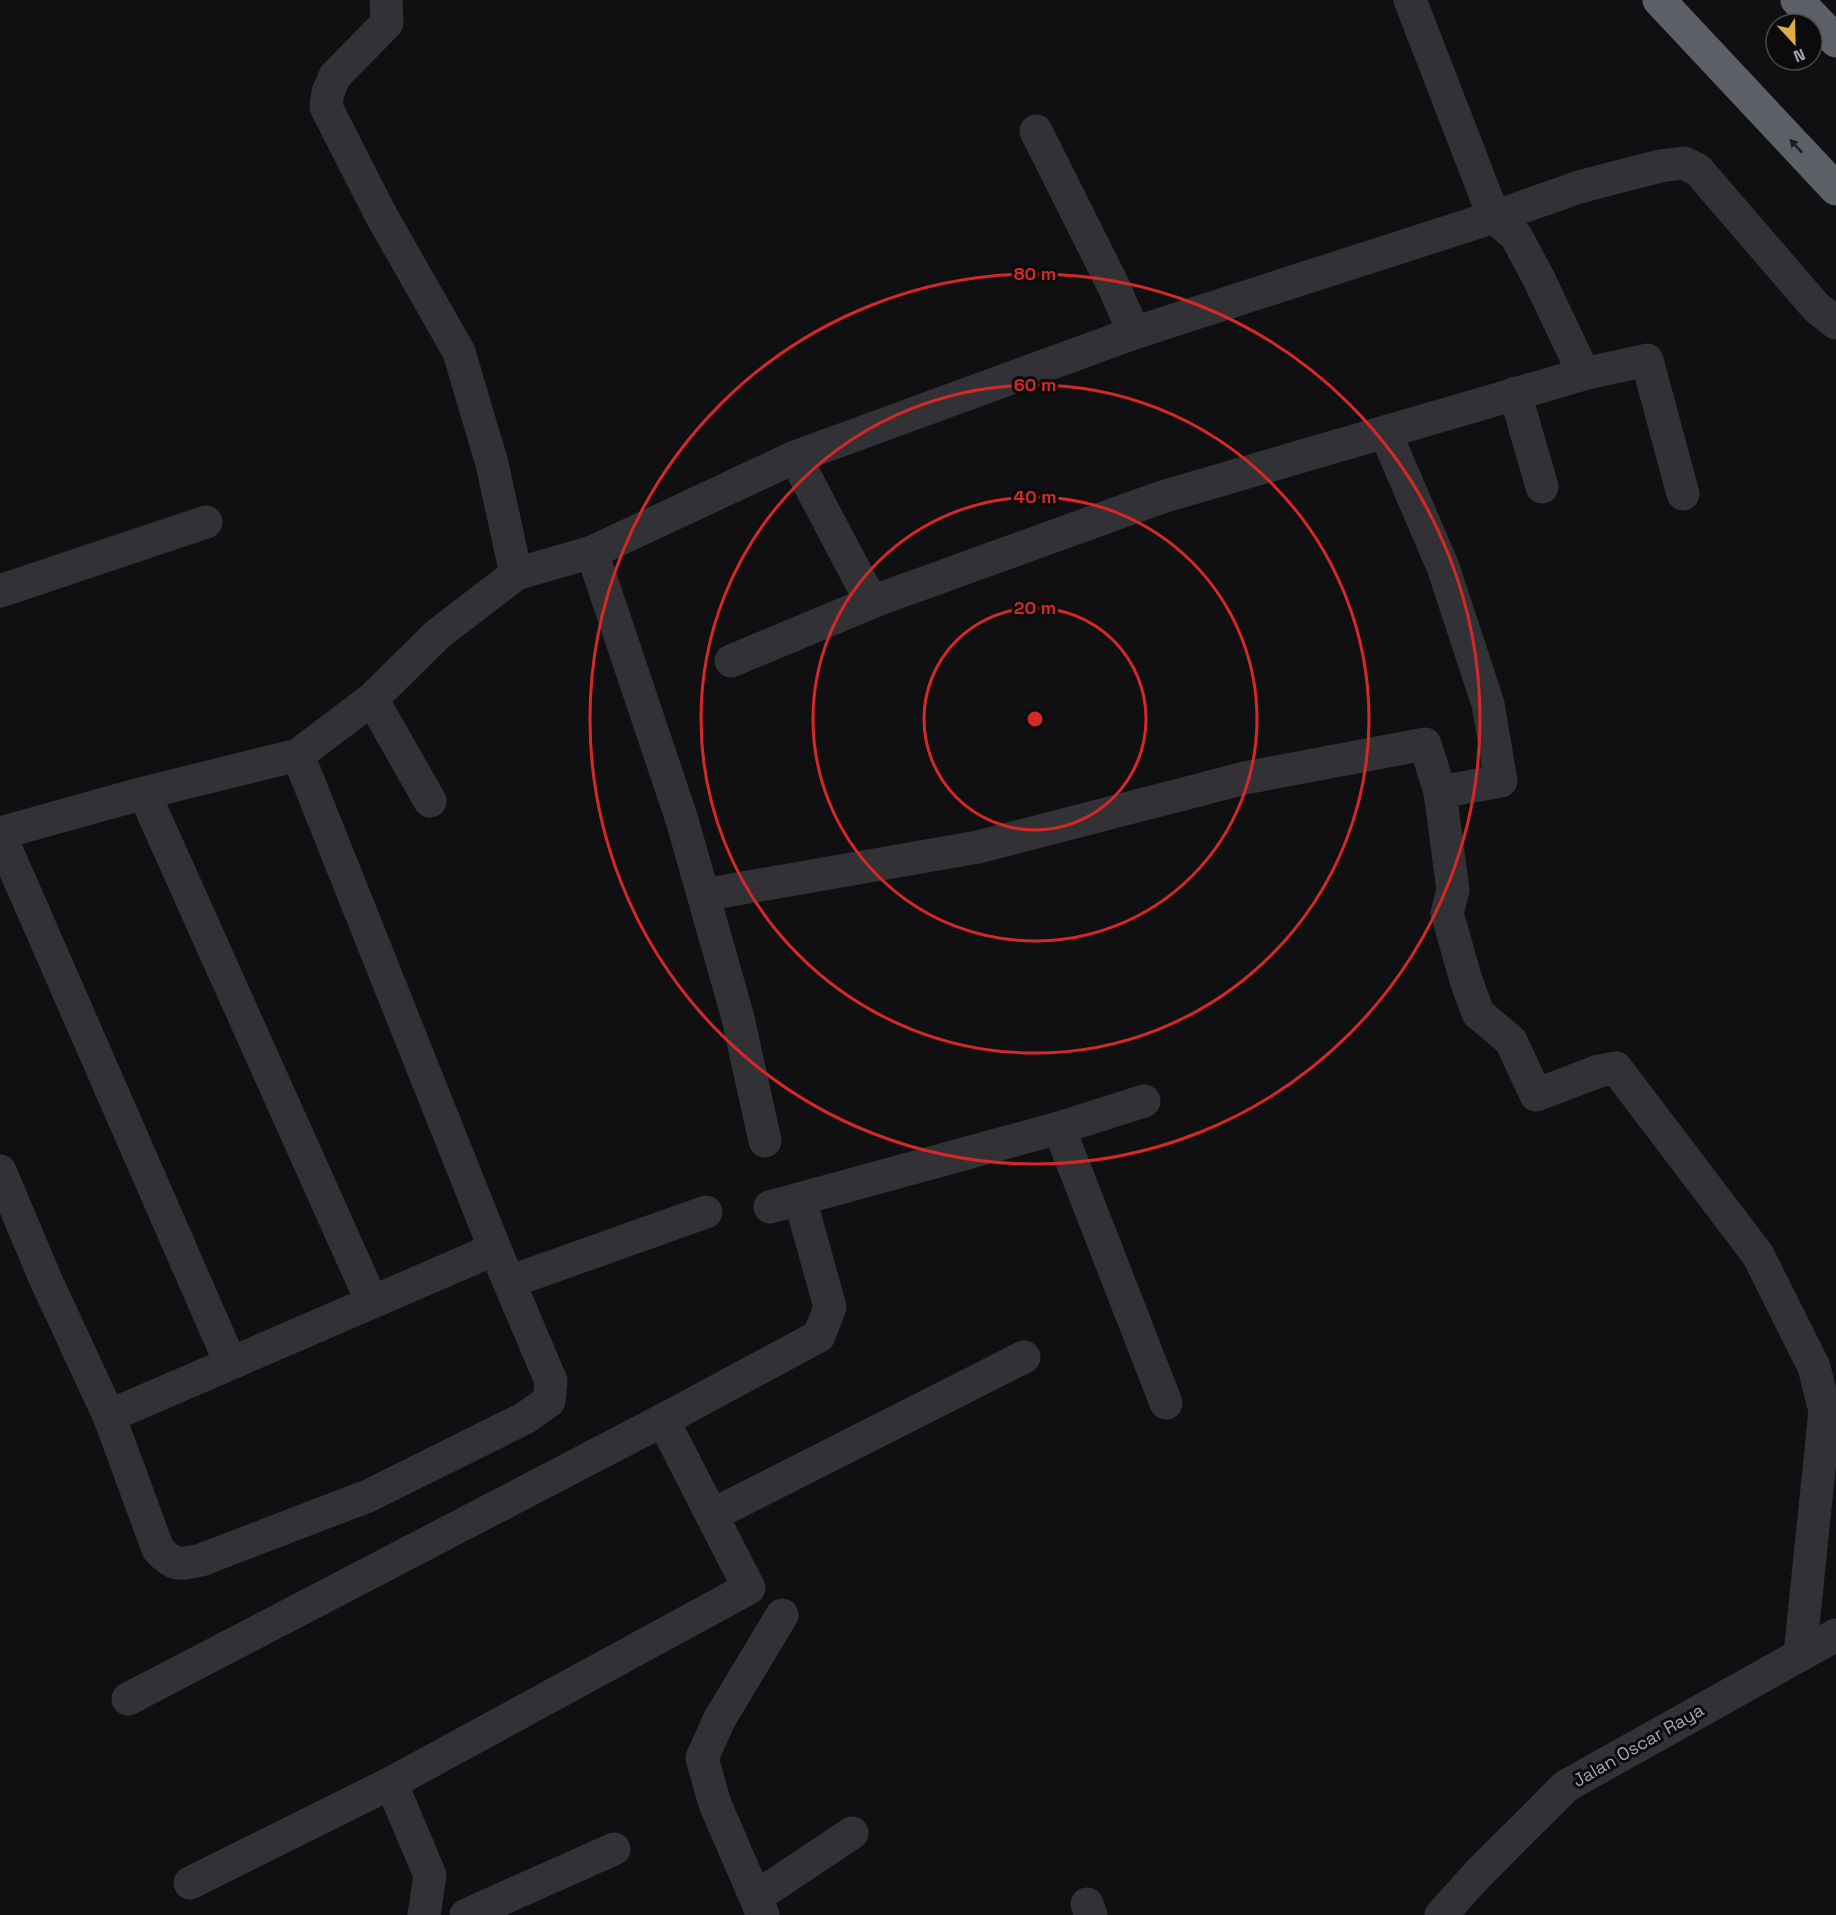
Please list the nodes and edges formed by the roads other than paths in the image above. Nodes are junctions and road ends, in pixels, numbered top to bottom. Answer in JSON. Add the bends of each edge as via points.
{"nodes":[{"id":1,"x":386,"y":0,"type":"edge"},
{"id":2,"x":1410,"y":0,"type":"edge"},
{"id":3,"x":1659,"y":0,"type":"edge"},
{"id":4,"x":1797,"y":0,"type":"edge"},
{"id":5,"x":1836,"y":41,"type":"edge"},
{"id":6,"x":1035,"y":131,"type":"dead end"},
{"id":7,"x":1836,"y":189,"type":"edge"},
{"id":8,"x":1494,"y":217,"type":"junction"},
{"id":9,"x":1836,"y":323,"type":"edge"},
{"id":10,"x":1134,"y":333,"type":"junction"},
{"id":11,"x":1584,"y":374,"type":"junction"},
{"id":12,"x":1515,"y":393,"type":"junction"},
{"id":13,"x":1385,"y":432,"type":"junction"},
{"id":14,"x":795,"y":458,"type":"junction"},
{"id":15,"x":1542,"y":487,"type":"dead end"},
{"id":16,"x":1683,"y":494,"type":"dead end"},
{"id":17,"x":206,"y":522,"type":"dead end"},
{"id":18,"x":592,"y":552,"type":"junction"},
{"id":19,"x":516,"y":574,"type":"junction"},
{"id":20,"x":0,"y":591,"type":"edge"},
{"id":21,"x":877,"y":600,"type":"junction"},
{"id":22,"x":730,"y":661,"type":"dead end"},
{"id":23,"x":372,"y":699,"type":"junction"},
{"id":24,"x":298,"y":755,"type":"junction"},
{"id":25,"x":1440,"y":792,"type":"junction"},
{"id":26,"x":144,"y":793,"type":"junction"},
{"id":27,"x":430,"y":801,"type":"dead end"},
{"id":28,"x":0,"y":834,"type":"edge"},
{"id":29,"x":703,"y":895,"type":"junction"},
{"id":30,"x":1144,"y":1101,"type":"dead end"},
{"id":31,"x":1059,"y":1128,"type":"junction"},
{"id":32,"x":765,"y":1141,"type":"dead end"},
{"id":33,"x":0,"y":1171,"type":"edge"},
{"id":34,"x":706,"y":1212,"type":"dead end"},
{"id":35,"x":495,"y":1249,"type":"junction"},
{"id":36,"x":509,"y":1282,"type":"junction"},
{"id":37,"x":372,"y":1302,"type":"junction"},
{"id":38,"x":1024,"y":1357,"type":"dead end"},
{"id":39,"x":230,"y":1362,"type":"junction"},
{"id":40,"x":1166,"y":1403,"type":"dead end"},
{"id":41,"x":109,"y":1416,"type":"junction"},
{"id":42,"x":663,"y":1419,"type":"junction"},
{"id":43,"x":712,"y":1515,"type":"junction"},
{"id":44,"x":782,"y":1615,"type":"dead end"},
{"id":45,"x":1836,"y":1635,"type":"edge"},
{"id":46,"x":1800,"y":1654,"type":"junction"},
{"id":47,"x":128,"y":1699,"type":"dead end"},
{"id":48,"x":391,"y":1783,"type":"junction"},
{"id":49,"x":852,"y":1833,"type":"dead end"},
{"id":50,"x":614,"y":1850,"type":"dead end"},
{"id":51,"x":190,"y":1883,"type":"dead end"},
{"id":52,"x":759,"y":1906,"type":"edge"},
{"id":53,"x":424,"y":1915,"type":"edge"},
{"id":54,"x":466,"y":1915,"type":"edge"},
{"id":55,"x":1441,"y":1915,"type":"edge"}],
"edges":[{"from":1,"to":19,"type":"street","via":[[387,23],[335,76],[327,107],[381,215],[459,352],[492,464]]},
{"from":2,"to":8,"type":"street"},
{"from":7,"to":3,"type":"highway","one_way":true},
{"from":4,"to":5,"type":"highway"},
{"from":6,"to":10,"type":"street"},
{"from":8,"to":9,"type":"street","via":[[1579,186],[1684,163],[1698,170],[1816,307]]},
{"from":8,"to":10,"type":"street"},
{"from":8,"to":11,"type":"street","via":[[1516,236]]},
{"from":10,"to":14,"type":"street"},
{"from":11,"to":12,"type":"street"},
{"from":11,"to":16,"type":"street","via":[[1647,360]]},
{"from":12,"to":13,"type":"street"},
{"from":12,"to":15,"type":"street"},
{"from":13,"to":21,"type":"street","via":[[1162,497]]},
{"from":13,"to":25,"type":"street","via":[[1443,567],[1488,704],[1501,781]]},
{"from":14,"to":18,"type":"street"},
{"from":14,"to":21,"type":"street","via":[[865,590]]},
{"from":17,"to":20,"type":"street"},
{"from":18,"to":19,"type":"street"},
{"from":18,"to":29,"type":"street","via":[[682,820]]},
{"from":19,"to":23,"type":"street","via":[[438,634]]},
{"from":21,"to":22,"type":"street"},
{"from":23,"to":24,"type":"street"},
{"from":23,"to":27,"type":"street"},
{"from":24,"to":26,"type":"street"},
{"from":24,"to":35,"type":"street"},
{"from":25,"to":29,"type":"street","via":[[1425,744],[1245,778],[978,847]]},
{"from":25,"to":46,"type":"street","via":[[1453,890],[1447,913],[1478,1013],[1512,1041],[1536,1095],[1616,1068],[1758,1255],[1814,1367],[1825,1411]]},
{"from":26,"to":28,"type":"street"},
{"from":26,"to":37,"type":"street"},
{"from":28,"to":39,"type":"street"},
{"from":29,"to":32,"type":"street","via":[[738,1018]]},
{"from":30,"to":31,"type":"street"},
{"from":31,"to":40,"type":"street"},
{"from":31,"to":42,"type":"street","via":[[785,1203],[830,1307],[819,1336]]},
{"from":33,"to":41,"type":"street"},
{"from":34,"to":36,"type":"street"},
{"from":35,"to":36,"type":"street"},
{"from":35,"to":37,"type":"street"},
{"from":36,"to":41,"type":"street","via":[[551,1381],[549,1401],[525,1418],[368,1496],[201,1560],[182,1564],[167,1559],[158,1549]]},
{"from":37,"to":39,"type":"street"},
{"from":38,"to":43,"type":"street"},
{"from":39,"to":41,"type":"street"},
{"from":42,"to":43,"type":"street"},
{"from":42,"to":47,"type":"street"},
{"from":43,"to":48,"type":"street","via":[[749,1588]]},
{"from":44,"to":52,"type":"street","via":[[719,1719],[702,1758],[715,1804]]},
{"from":45,"to":46,"type":"street","name":"Jalan Oscar Raya"},
{"from":46,"to":55,"type":"street","name":"Jalan Oscar Raya","via":[[1566,1786]]},
{"from":48,"to":51,"type":"street"},
{"from":48,"to":53,"type":"street","via":[[430,1875]]},
{"from":49,"to":52,"type":"street"},
{"from":50,"to":54,"type":"street"}]}
